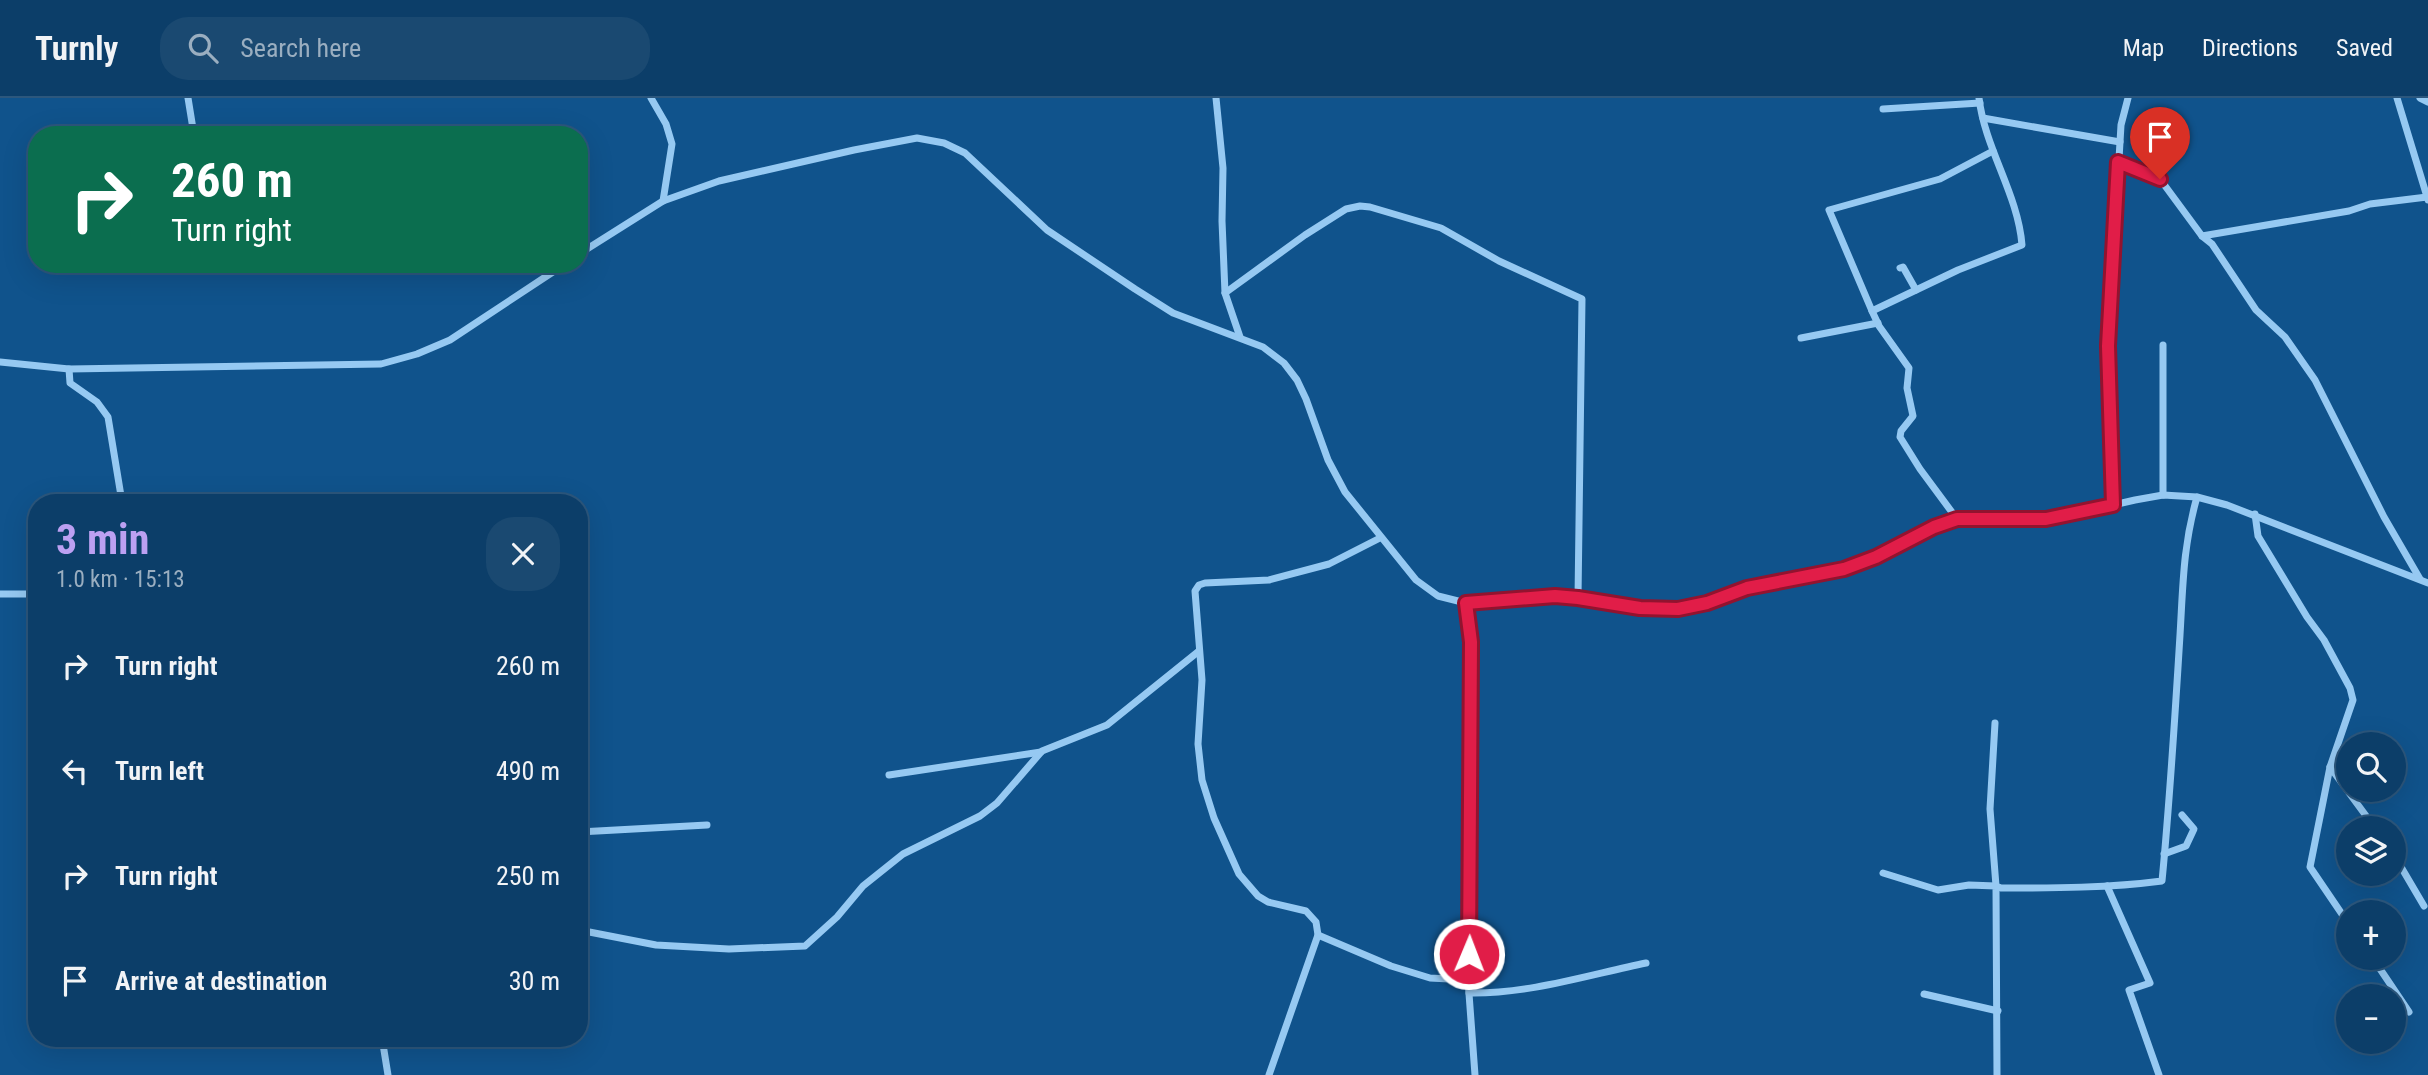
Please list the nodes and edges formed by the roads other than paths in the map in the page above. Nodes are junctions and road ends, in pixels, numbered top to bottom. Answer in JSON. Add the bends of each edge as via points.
{"nodes":[{"id":1,"x":188,"y":98,"type":"edge"},
{"id":2,"x":651,"y":98,"type":"edge"},
{"id":3,"x":1216,"y":98,"type":"edge"},
{"id":4,"x":2128,"y":98,"type":"edge"},
{"id":5,"x":2397,"y":98,"type":"edge"},
{"id":6,"x":2420,"y":98,"type":"edge"},
{"id":7,"x":1980,"y":100,"type":"edge"},
{"id":8,"x":2428,"y":102,"type":"edge"},
{"id":9,"x":1883,"y":109,"type":"dead end"},
{"id":10,"x":1983,"y":118,"type":"junction"},
{"id":11,"x":193,"y":126,"type":"edge"},
{"id":12,"x":2120,"y":142,"type":"junction"},
{"id":13,"x":1993,"y":151,"type":"junction"},
{"id":14,"x":2118,"y":162,"type":"junction"},
{"id":15,"x":2427,"y":199,"type":"edge"},
{"id":16,"x":663,"y":201,"type":"junction"},
{"id":17,"x":2202,"y":236,"type":"junction"},
{"id":18,"x":588,"y":248,"type":"edge"},
{"id":19,"x":1900,"y":268,"type":"dead end"},
{"id":20,"x":551,"y":273,"type":"edge"},
{"id":21,"x":1916,"y":290,"type":"junction"},
{"id":22,"x":1225,"y":293,"type":"junction"},
{"id":23,"x":1872,"y":312,"type":"junction"},
{"id":24,"x":1878,"y":323,"type":"junction"},
{"id":25,"x":1240,"y":337,"type":"junction"},
{"id":26,"x":1801,"y":338,"type":"dead end"},
{"id":27,"x":2163,"y":345,"type":"dead end"},
{"id":28,"x":0,"y":362,"type":"edge"},
{"id":29,"x":69,"y":369,"type":"junction"},
{"id":30,"x":121,"y":494,"type":"edge"},
{"id":31,"x":2163,"y":495,"type":"junction"},
{"id":32,"x":2197,"y":497,"type":"junction"},
{"id":33,"x":2113,"y":505,"type":"junction"},
{"id":34,"x":2255,"y":514,"type":"junction"},
{"id":35,"x":1957,"y":519,"type":"junction"},
{"id":36,"x":1380,"y":538,"type":"junction"},
{"id":37,"x":2424,"y":581,"type":"edge"},
{"id":38,"x":0,"y":594,"type":"edge"},
{"id":39,"x":28,"y":594,"type":"edge"},
{"id":40,"x":1578,"y":598,"type":"junction"},
{"id":41,"x":1466,"y":603,"type":"junction"},
{"id":42,"x":1199,"y":651,"type":"junction"},
{"id":43,"x":1995,"y":723,"type":"dead end"},
{"id":44,"x":1042,"y":751,"type":"junction"},
{"id":45,"x":2330,"y":767,"type":"junction"},
{"id":46,"x":889,"y":775,"type":"dead end"},
{"id":47,"x":2182,"y":815,"type":"dead end"},
{"id":48,"x":2366,"y":816,"type":"edge"},
{"id":49,"x":707,"y":825,"type":"dead end"},
{"id":50,"x":588,"y":832,"type":"edge"},
{"id":51,"x":2164,"y":854,"type":"junction"},
{"id":52,"x":1883,"y":873,"type":"dead end"},
{"id":53,"x":2406,"y":875,"type":"edge"},
{"id":54,"x":1996,"y":886,"type":"junction"},
{"id":55,"x":2107,"y":886,"type":"junction"},
{"id":56,"x":2336,"y":905,"type":"edge"},
{"id":57,"x":2424,"y":906,"type":"dead end"},
{"id":58,"x":588,"y":932,"type":"edge"},
{"id":59,"x":1318,"y":934,"type":"junction"},
{"id":60,"x":1646,"y":963,"type":"dead end"},
{"id":61,"x":2381,"y":970,"type":"edge"},
{"id":62,"x":1468,"y":980,"type":"junction"},
{"id":63,"x":1469,"y":993,"type":"junction"},
{"id":64,"x":1924,"y":994,"type":"dead end"},
{"id":65,"x":1998,"y":1012,"type":"junction"},
{"id":66,"x":2409,"y":1012,"type":"dead end"},
{"id":67,"x":383,"y":1047,"type":"edge"},
{"id":68,"x":388,"y":1075,"type":"edge"},
{"id":69,"x":1269,"y":1075,"type":"edge"},
{"id":70,"x":1475,"y":1075,"type":"edge"},
{"id":71,"x":1997,"y":1075,"type":"edge"},
{"id":72,"x":2159,"y":1075,"type":"edge"}],
"edges":[{"from":1,"to":11,"type":"street"},
{"from":2,"to":16,"type":"street","via":[[672,144]]},
{"from":3,"to":22,"type":"street","via":[[1223,168]]},
{"from":4,"to":12,"type":"street"},
{"from":5,"to":15,"type":"street"},
{"from":6,"to":8,"type":"street"},
{"from":7,"to":9,"type":"street"},
{"from":7,"to":10,"type":"street"},
{"from":10,"to":12,"type":"street"},
{"from":10,"to":13,"type":"street"},
{"from":12,"to":14,"type":"street"},
{"from":13,"to":21,"type":"street","via":[[2022,245]]},
{"from":13,"to":23,"type":"street","via":[[1940,178],[1829,210]]},
{"from":14,"to":17,"type":"street","via":[[2160,179]]},
{"from":14,"to":33,"type":"street","via":[[2108,346]]},
{"from":15,"to":17,"type":"street","via":[[2370,204]]},
{"from":16,"to":18,"type":"street"},
{"from":16,"to":25,"type":"street","via":[[719,181],[854,150],[917,138],[944,143],[965,153],[1046,230],[1135,289],[1173,313]]},
{"from":17,"to":37,"type":"street","via":[[2315,380],[2384,517]]},
{"from":19,"to":21,"type":"street"},
{"from":20,"to":29,"type":"street","via":[[450,340],[381,364]]},
{"from":21,"to":23,"type":"street"},
{"from":22,"to":25,"type":"street"},
{"from":22,"to":40,"type":"street","via":[[1346,209],[1370,206],[1448,231],[1499,261],[1582,299]]},
{"from":23,"to":24,"type":"street"},
{"from":24,"to":26,"type":"street"},
{"from":24,"to":35,"type":"street","via":[[1909,368],[1907,388],[1913,416],[1900,436]]},
{"from":25,"to":36,"type":"street","via":[[1264,347],[1297,380],[1328,460],[1345,492]]},
{"from":27,"to":31,"type":"street"},
{"from":28,"to":29,"type":"street"},
{"from":29,"to":30,"type":"street","via":[[71,383],[97,402],[108,417]]},
{"from":31,"to":32,"type":"street"},
{"from":31,"to":33,"type":"street"},
{"from":32,"to":34,"type":"street"},
{"from":32,"to":51,"type":"street","via":[[2187,532],[2181,589]]},
{"from":33,"to":35,"type":"street","via":[[2046,519]]},
{"from":34,"to":37,"type":"street"},
{"from":34,"to":45,"type":"street","via":[[2258,537],[2350,688],[2353,700]]},
{"from":35,"to":40,"type":"street","via":[[1844,569],[1747,588],[1707,603],[1678,609],[1640,608]]},
{"from":36,"to":41,"type":"street","via":[[1416,580],[1438,596]]},
{"from":36,"to":42,"type":"street","via":[[1329,564],[1269,580],[1199,585],[1195,598]]},
{"from":38,"to":39,"type":"street"},
{"from":40,"to":41,"type":"street"},
{"from":41,"to":62,"type":"street","via":[[1471,642]]},
{"from":42,"to":44,"type":"street","via":[[1107,725]]},
{"from":42,"to":59,"type":"street","via":[[1198,744],[1202,780],[1214,818],[1239,874],[1252,889],[1268,902],[1306,911]]},
{"from":43,"to":54,"type":"street","via":[[1990,809]]},
{"from":44,"to":46,"type":"street"},
{"from":44,"to":58,"type":"street","via":[[997,803],[903,854],[863,886],[805,946],[729,949],[656,945]]},
{"from":45,"to":48,"type":"street"},
{"from":45,"to":56,"type":"street","via":[[2310,867]]},
{"from":47,"to":51,"type":"street","via":[[2194,829],[2186,846]]},
{"from":49,"to":50,"type":"street"},
{"from":51,"to":55,"type":"street","via":[[2162,881]]},
{"from":52,"to":54,"type":"street","via":[[1938,890]]},
{"from":53,"to":57,"type":"street"},
{"from":54,"to":55,"type":"street"},
{"from":54,"to":65,"type":"street"},
{"from":55,"to":72,"type":"street","via":[[2150,983],[2129,990]]},
{"from":59,"to":62,"type":"street","via":[[1430,978]]},
{"from":59,"to":69,"type":"street"},
{"from":60,"to":63,"type":"street","via":[[1521,989]]},
{"from":61,"to":66,"type":"street"},
{"from":62,"to":63,"type":"street"},
{"from":63,"to":70,"type":"street"},
{"from":64,"to":65,"type":"street"},
{"from":65,"to":71,"type":"street"},
{"from":67,"to":68,"type":"street"}]}
